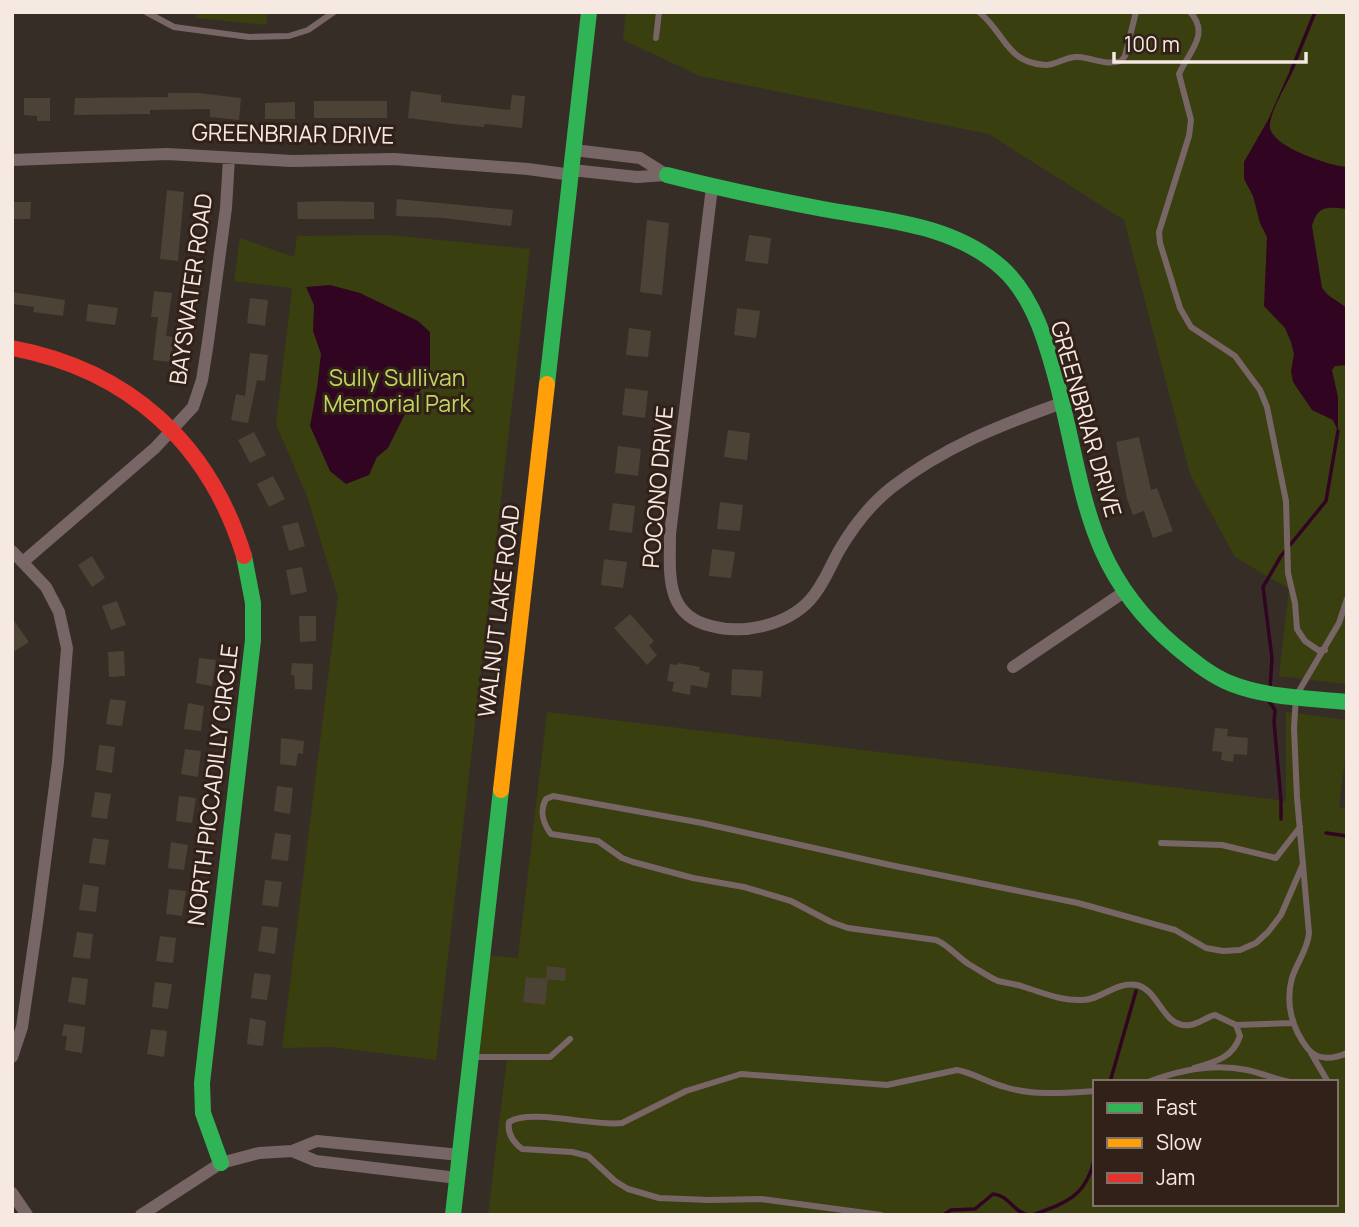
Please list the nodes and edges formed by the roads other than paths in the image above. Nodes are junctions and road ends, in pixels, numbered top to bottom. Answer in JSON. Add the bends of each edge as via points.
{"nodes":[{"id":1,"x":146,"y":12,"type":"edge"},
{"id":2,"x":334,"y":12,"type":"edge"},
{"id":3,"x":589,"y":12,"type":"edge"},
{"id":4,"x":659,"y":12,"type":"edge"},
{"id":5,"x":979,"y":12,"type":"edge"},
{"id":6,"x":1136,"y":12,"type":"edge"},
{"id":7,"x":1190,"y":12,"type":"edge"},
{"id":8,"x":656,"y":38,"type":"dead end"},
{"id":9,"x":574,"y":150,"type":"junction"},
{"id":10,"x":229,"y":158,"type":"junction"},
{"id":11,"x":12,"y":160,"type":"edge"},
{"id":12,"x":572,"y":173,"type":"junction"},
{"id":13,"x":667,"y":175,"type":"junction"},
{"id":14,"x":712,"y":187,"type":"junction"},
{"id":15,"x":12,"y":348,"type":"edge"},
{"id":16,"x":1062,"y":403,"type":"junction"},
{"id":17,"x":172,"y":430,"type":"junction"},
{"id":18,"x":12,"y":551,"type":"edge"},
{"id":19,"x":24,"y":561,"type":"junction"},
{"id":20,"x":1124,"y":592,"type":"junction"},
{"id":21,"x":1347,"y":599,"type":"edge"},
{"id":22,"x":1325,"y":650,"type":"junction"},
{"id":23,"x":1013,"y":667,"type":"dead end"},
{"id":24,"x":1296,"y":696,"type":"junction"},
{"id":25,"x":1347,"y":702,"type":"edge"},
{"id":26,"x":1300,"y":827,"type":"junction"},
{"id":27,"x":1161,"y":843,"type":"dead end"},
{"id":28,"x":1303,"y":864,"type":"junction"},
{"id":29,"x":1293,"y":1023,"type":"junction"},
{"id":30,"x":1236,"y":1025,"type":"junction"},
{"id":31,"x":570,"y":1039,"type":"dead end"},
{"id":32,"x":1311,"y":1053,"type":"junction"},
{"id":33,"x":1347,"y":1053,"type":"edge"},
{"id":34,"x":12,"y":1057,"type":"edge"},
{"id":35,"x":471,"y":1057,"type":"junction"},
{"id":36,"x":1194,"y":1068,"type":"junction"},
{"id":37,"x":1155,"y":1080,"type":"edge"},
{"id":38,"x":1283,"y":1080,"type":"edge"},
{"id":39,"x":1327,"y":1080,"type":"edge"},
{"id":40,"x":1093,"y":1091,"type":"edge"},
{"id":41,"x":369,"y":1145,"type":"junction"},
{"id":42,"x":292,"y":1151,"type":"junction"},
{"id":43,"x":460,"y":1155,"type":"junction"},
{"id":44,"x":221,"y":1163,"type":"junction"},
{"id":45,"x":366,"y":1167,"type":"junction"},
{"id":46,"x":457,"y":1178,"type":"junction"},
{"id":47,"x":12,"y":1193,"type":"edge"},
{"id":48,"x":27,"y":1215,"type":"edge"},
{"id":49,"x":141,"y":1215,"type":"edge"},
{"id":50,"x":453,"y":1215,"type":"edge"},
{"id":51,"x":881,"y":1215,"type":"edge"}],
"edges":[{"from":1,"to":2,"type":"lane","via":[[174,27],[249,37],[289,36],[308,30]]},
{"from":3,"to":9,"type":"street","name":"WALNUT LAKE ROAD"},
{"from":4,"to":8,"type":"lane"},
{"from":5,"to":6,"type":"lane","via":[[1014,55],[1048,65],[1076,56],[1107,63],[1121,61]]},
{"from":7,"to":22,"type":"lane","via":[[1200,30],[1179,75],[1191,120],[1189,136],[1159,232],[1160,243],[1180,308],[1191,327],[1235,356],[1268,407],[1286,501],[1288,573],[1297,629],[1305,641]]},
{"from":9,"to":12,"type":"street","name":"WALNUT LAKE ROAD"},
{"from":9,"to":13,"type":"street","name":"GREENBRIAR DRIVE","via":[[640,158]]},
{"from":10,"to":11,"type":"street","name":"GREENBRIAR DRIVE","via":[[167,154]]},
{"from":10,"to":12,"type":"street","name":"GREENBRIAR DRIVE","via":[[394,159]]},
{"from":10,"to":17,"type":"street","name":"BAYSWATER ROAD","via":[[202,380],[193,407]]},
{"from":12,"to":13,"type":"street","name":"GREENBRIAR DRIVE"},
{"from":12,"to":35,"type":"street","name":"WALNUT LAKE ROAD"},
{"from":13,"to":14,"type":"street","name":"GREENBRIAR DRIVE"},
{"from":14,"to":16,"type":"street","name":"GREENBRIAR DRIVE","via":[[927,229],[974,247],[1001,267],[1024,294],[1044,339]]},
{"from":14,"to":16,"type":"street","name":"POCONO DRIVE","via":[[670,534],[673,594],[698,622],[740,629],[785,619],[810,601],[859,520],[887,490],[926,461],[968,439]]},
{"from":15,"to":17,"type":"street","name":"NORTH PICCADILLY CIRCLE","via":[[90,371],[128,394]]},
{"from":16,"to":20,"type":"street","name":"GREENBRIAR DRIVE","via":[[1092,527]]},
{"from":17,"to":19,"type":"street","name":"BAYSWATER ROAD"},
{"from":17,"to":44,"type":"street","name":"NORTH PICCADILLY CIRCLE","via":[[201,465],[233,521],[253,603],[246,712],[202,1083],[204,1113]]},
{"from":18,"to":19,"type":"street"},
{"from":19,"to":34,"type":"street","via":[[59,612],[67,648],[38,916],[22,1027]]},
{"from":20,"to":23,"type":"street"},
{"from":20,"to":24,"type":"street","name":"GREENBRIAR DRIVE","via":[[1145,619],[1204,669],[1240,686]]},
{"from":21,"to":22,"type":"lane"},
{"from":22,"to":24,"type":"lane"},
{"from":24,"to":25,"type":"street","name":"GREENBRIAR DRIVE"},
{"from":24,"to":26,"type":"lane"},
{"from":26,"to":27,"type":"lane","via":[[1276,858],[1222,845]]},
{"from":26,"to":28,"type":"lane"},
{"from":28,"to":29,"type":"lane","via":[[1309,933],[1292,977]]},
{"from":28,"to":30,"type":"lane","via":[[1268,932],[1240,950],[1223,951],[1206,948],[1175,930],[1065,900],[702,823],[553,796],[543,804],[542,815],[551,834],[598,841],[634,862],[791,901],[848,928],[936,940],[997,980],[1072,1000],[1094,999],[1117,986],[1141,986],[1179,1024],[1215,1015]]},
{"from":29,"to":30,"type":"lane"},
{"from":29,"to":32,"type":"lane"},
{"from":30,"to":36,"type":"lane","via":[[1240,1036],[1230,1054]]},
{"from":31,"to":35,"type":"lane","via":[[550,1056]]},
{"from":32,"to":33,"type":"lane","via":[[1326,1058]]},
{"from":32,"to":39,"type":"lane"},
{"from":35,"to":43,"type":"street","name":"WALNUT LAKE ROAD"},
{"from":36,"to":37,"type":"lane"},
{"from":36,"to":38,"type":"lane","via":[[1247,1070]]},
{"from":40,"to":51,"type":"lane","via":[[1006,1088],[957,1070],[887,1085],[741,1074],[686,1091],[622,1123],[538,1118],[509,1122],[511,1138],[522,1149],[587,1156],[615,1181],[641,1194],[761,1199]]},
{"from":41,"to":42,"type":"street","via":[[317,1141]]},
{"from":41,"to":43,"type":"street"},
{"from":41,"to":45,"type":"street"},
{"from":42,"to":44,"type":"street","via":[[259,1153]]},
{"from":42,"to":45,"type":"street","via":[[316,1161]]},
{"from":43,"to":46,"type":"street","name":"WALNUT LAKE ROAD"},
{"from":44,"to":49,"type":"street"},
{"from":45,"to":46,"type":"street"},
{"from":46,"to":50,"type":"street","name":"WALNUT LAKE ROAD"},
{"from":47,"to":48,"type":"street"}]}
